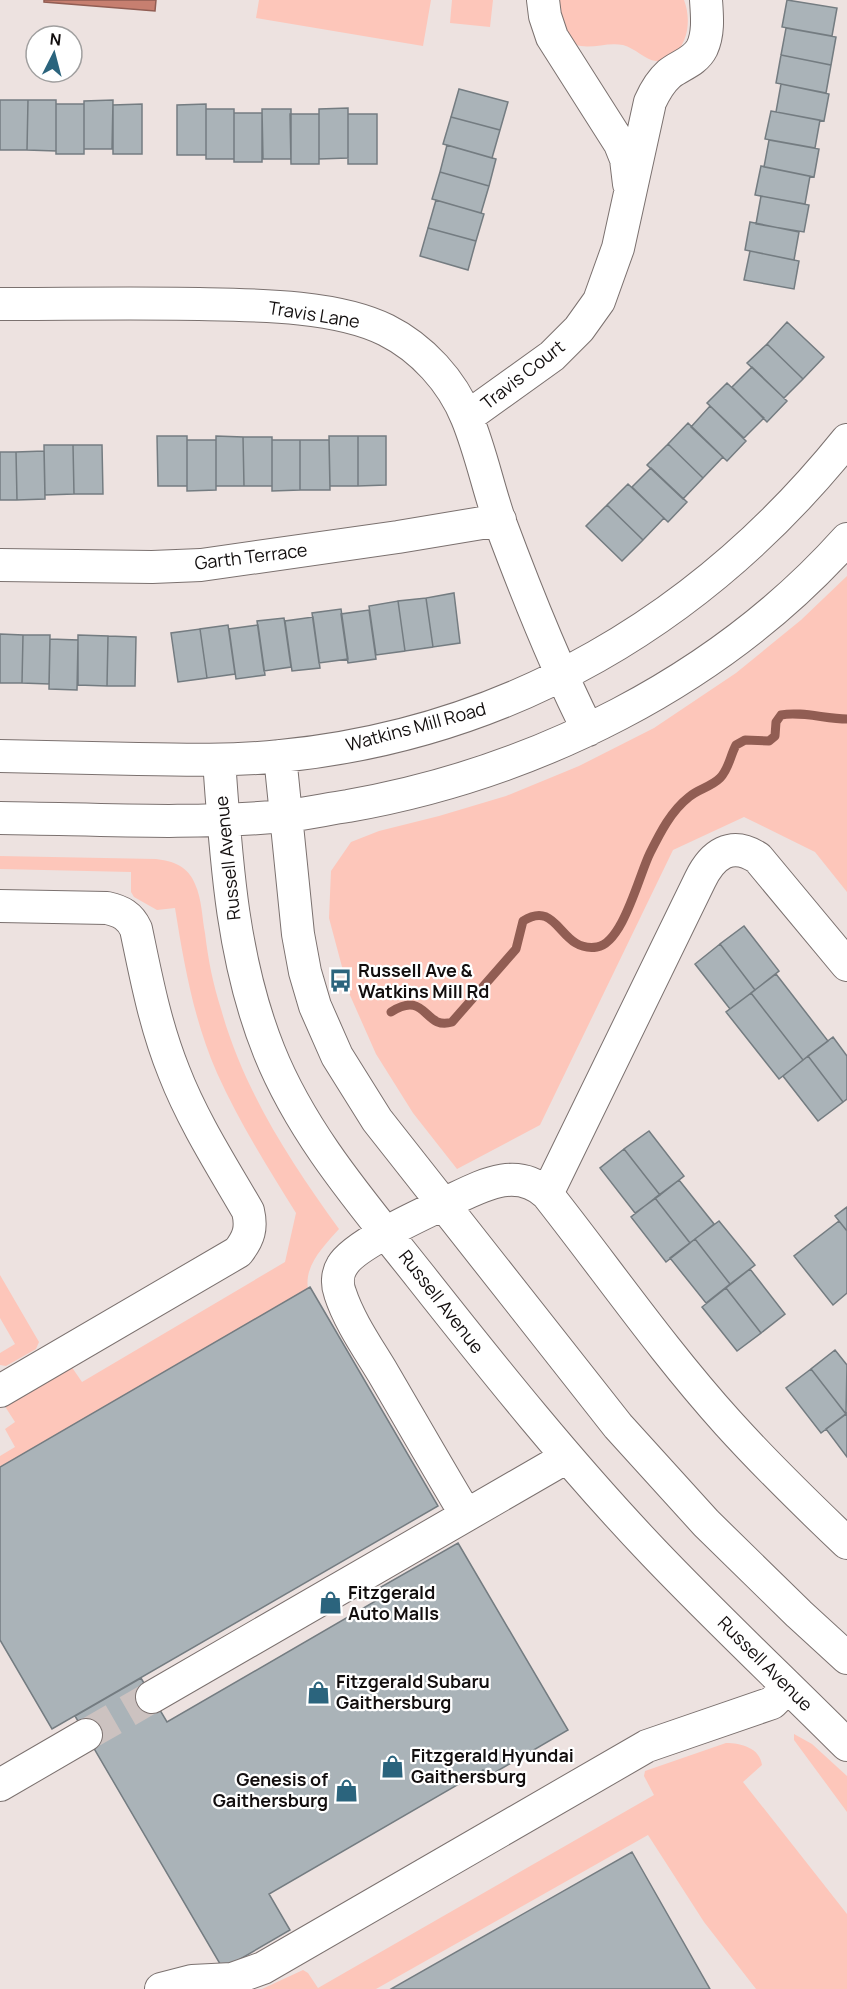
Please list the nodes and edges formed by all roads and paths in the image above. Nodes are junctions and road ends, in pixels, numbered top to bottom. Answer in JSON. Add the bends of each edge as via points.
{"nodes":[{"id":1,"x":543,"y":0,"type":"edge"},
{"id":2,"x":705,"y":0,"type":"edge"},
{"id":3,"x":629,"y":198,"type":"junction"},
{"id":4,"x":0,"y":304,"type":"edge"},
{"id":5,"x":467,"y":417,"type":"junction"},
{"id":6,"x":847,"y":440,"type":"edge"},
{"id":7,"x":500,"y":520,"type":"junction"},
{"id":8,"x":847,"y":539,"type":"edge"},
{"id":9,"x":0,"y":565,"type":"edge"},
{"id":10,"x":561,"y":676,"type":"junction"},
{"id":11,"x":588,"y":730,"type":"junction"},
{"id":12,"x":0,"y":756,"type":"edge"},
{"id":13,"x":280,"y":756,"type":"junction"},
{"id":14,"x":219,"y":760,"type":"junction"},
{"id":15,"x":286,"y":816,"type":"junction"},
{"id":16,"x":0,"y":818,"type":"edge"},
{"id":17,"x":223,"y":820,"type":"junction"},
{"id":18,"x":0,"y":906,"type":"edge"},
{"id":19,"x":847,"y":965,"type":"edge"},
{"id":20,"x":547,"y":1194,"type":"junction"},
{"id":21,"x":443,"y":1204,"type":"junction"},
{"id":22,"x":387,"y":1233,"type":"junction"},
{"id":23,"x":0,"y":1391,"type":"edge"},
{"id":24,"x":567,"y":1456,"type":"junction"},
{"id":25,"x":466,"y":1515,"type":"junction"},
{"id":26,"x":847,"y":1543,"type":"edge"},
{"id":27,"x":847,"y":1658,"type":"edge"},
{"id":28,"x":788,"y":1687,"type":"junction"},
{"id":29,"x":152,"y":1697,"type":"tunnel mouth"},
{"id":30,"x":841,"y":1727,"type":"edge"},
{"id":31,"x":86,"y":1735,"type":"tunnel mouth"},
{"id":32,"x":0,"y":1785,"type":"edge"},
{"id":33,"x":161,"y":1989,"type":"edge"}],
"edges":[{"from":1,"to":3,"type":"street","name":"Travis Court","via":[[552,37],[620,144],[628,168]]},
{"from":2,"to":3,"type":"street","name":"Travis Court","via":[[703,47],[696,57],[661,82],[650,102]]},
{"from":3,"to":5,"type":"street","name":"Travis Court","via":[[609,277],[591,313],[552,356]]},
{"from":4,"to":5,"type":"street","name":"Travis Lane","via":[[245,305],[298,308],[348,317],[386,330],[417,350],[445,378]]},
{"from":5,"to":7,"type":"street","name":"Travis Lane"},
{"from":6,"to":10,"type":"street","name":"Watkins Mill Road","via":[[818,477],[724,569],[614,648]]},
{"from":7,"to":9,"type":"street","name":"Garth Terrace","via":[[201,565]]},
{"from":7,"to":10,"type":"street","name":"Travis Lane"},
{"from":8,"to":11,"type":"street","via":[[767,615],[708,662]]},
{"from":10,"to":11,"type":"street","name":"Travis Lane"},
{"from":10,"to":13,"type":"street","name":"Watkins Mill Road","via":[[459,718],[368,742]]},
{"from":11,"to":15,"type":"street","via":[[458,781]]},
{"from":12,"to":14,"type":"street","name":"Watkins Mill Road"},
{"from":13,"to":14,"type":"street","name":"Watkins Mill Road"},
{"from":13,"to":15,"type":"street"},
{"from":14,"to":17,"type":"street","name":"Russell Avenue"},
{"from":15,"to":17,"type":"street"},
{"from":15,"to":21,"type":"street","via":[[298,934],[315,1006],[338,1056],[377,1120]]},
{"from":16,"to":17,"type":"street"},
{"from":17,"to":22,"type":"street","name":"Russell Avenue","via":[[244,978],[269,1052],[336,1170]]},
{"from":18,"to":23,"type":"street","via":[[107,908],[133,922],[158,1028],[174,1073],[212,1150],[248,1210],[250,1232],[238,1252]]},
{"from":19,"to":20,"type":"street","via":[[758,858],[735,850],[720,854],[700,880]]},
{"from":20,"to":21,"type":"street","via":[[530,1182],[502,1179]]},
{"from":20,"to":26,"type":"street","via":[[683,1370],[781,1479]]},
{"from":21,"to":22,"type":"street"},
{"from":21,"to":27,"type":"street","via":[[618,1426],[706,1522]]},
{"from":22,"to":24,"type":"street","name":"Russell Avenue"},
{"from":22,"to":25,"type":"street","via":[[347,1260],[339,1275],[340,1293]]},
{"from":24,"to":25,"type":"street"},
{"from":24,"to":28,"type":"street","name":"Russell Avenue","via":[[654,1553]]},
{"from":25,"to":29,"type":"street"},
{"from":28,"to":30,"type":"street","name":"Russell Avenue"},
{"from":28,"to":33,"type":"street","via":[[772,1703],[647,1746],[263,1968],[232,1979],[192,1981]]},
{"from":31,"to":32,"type":"street"}]}
